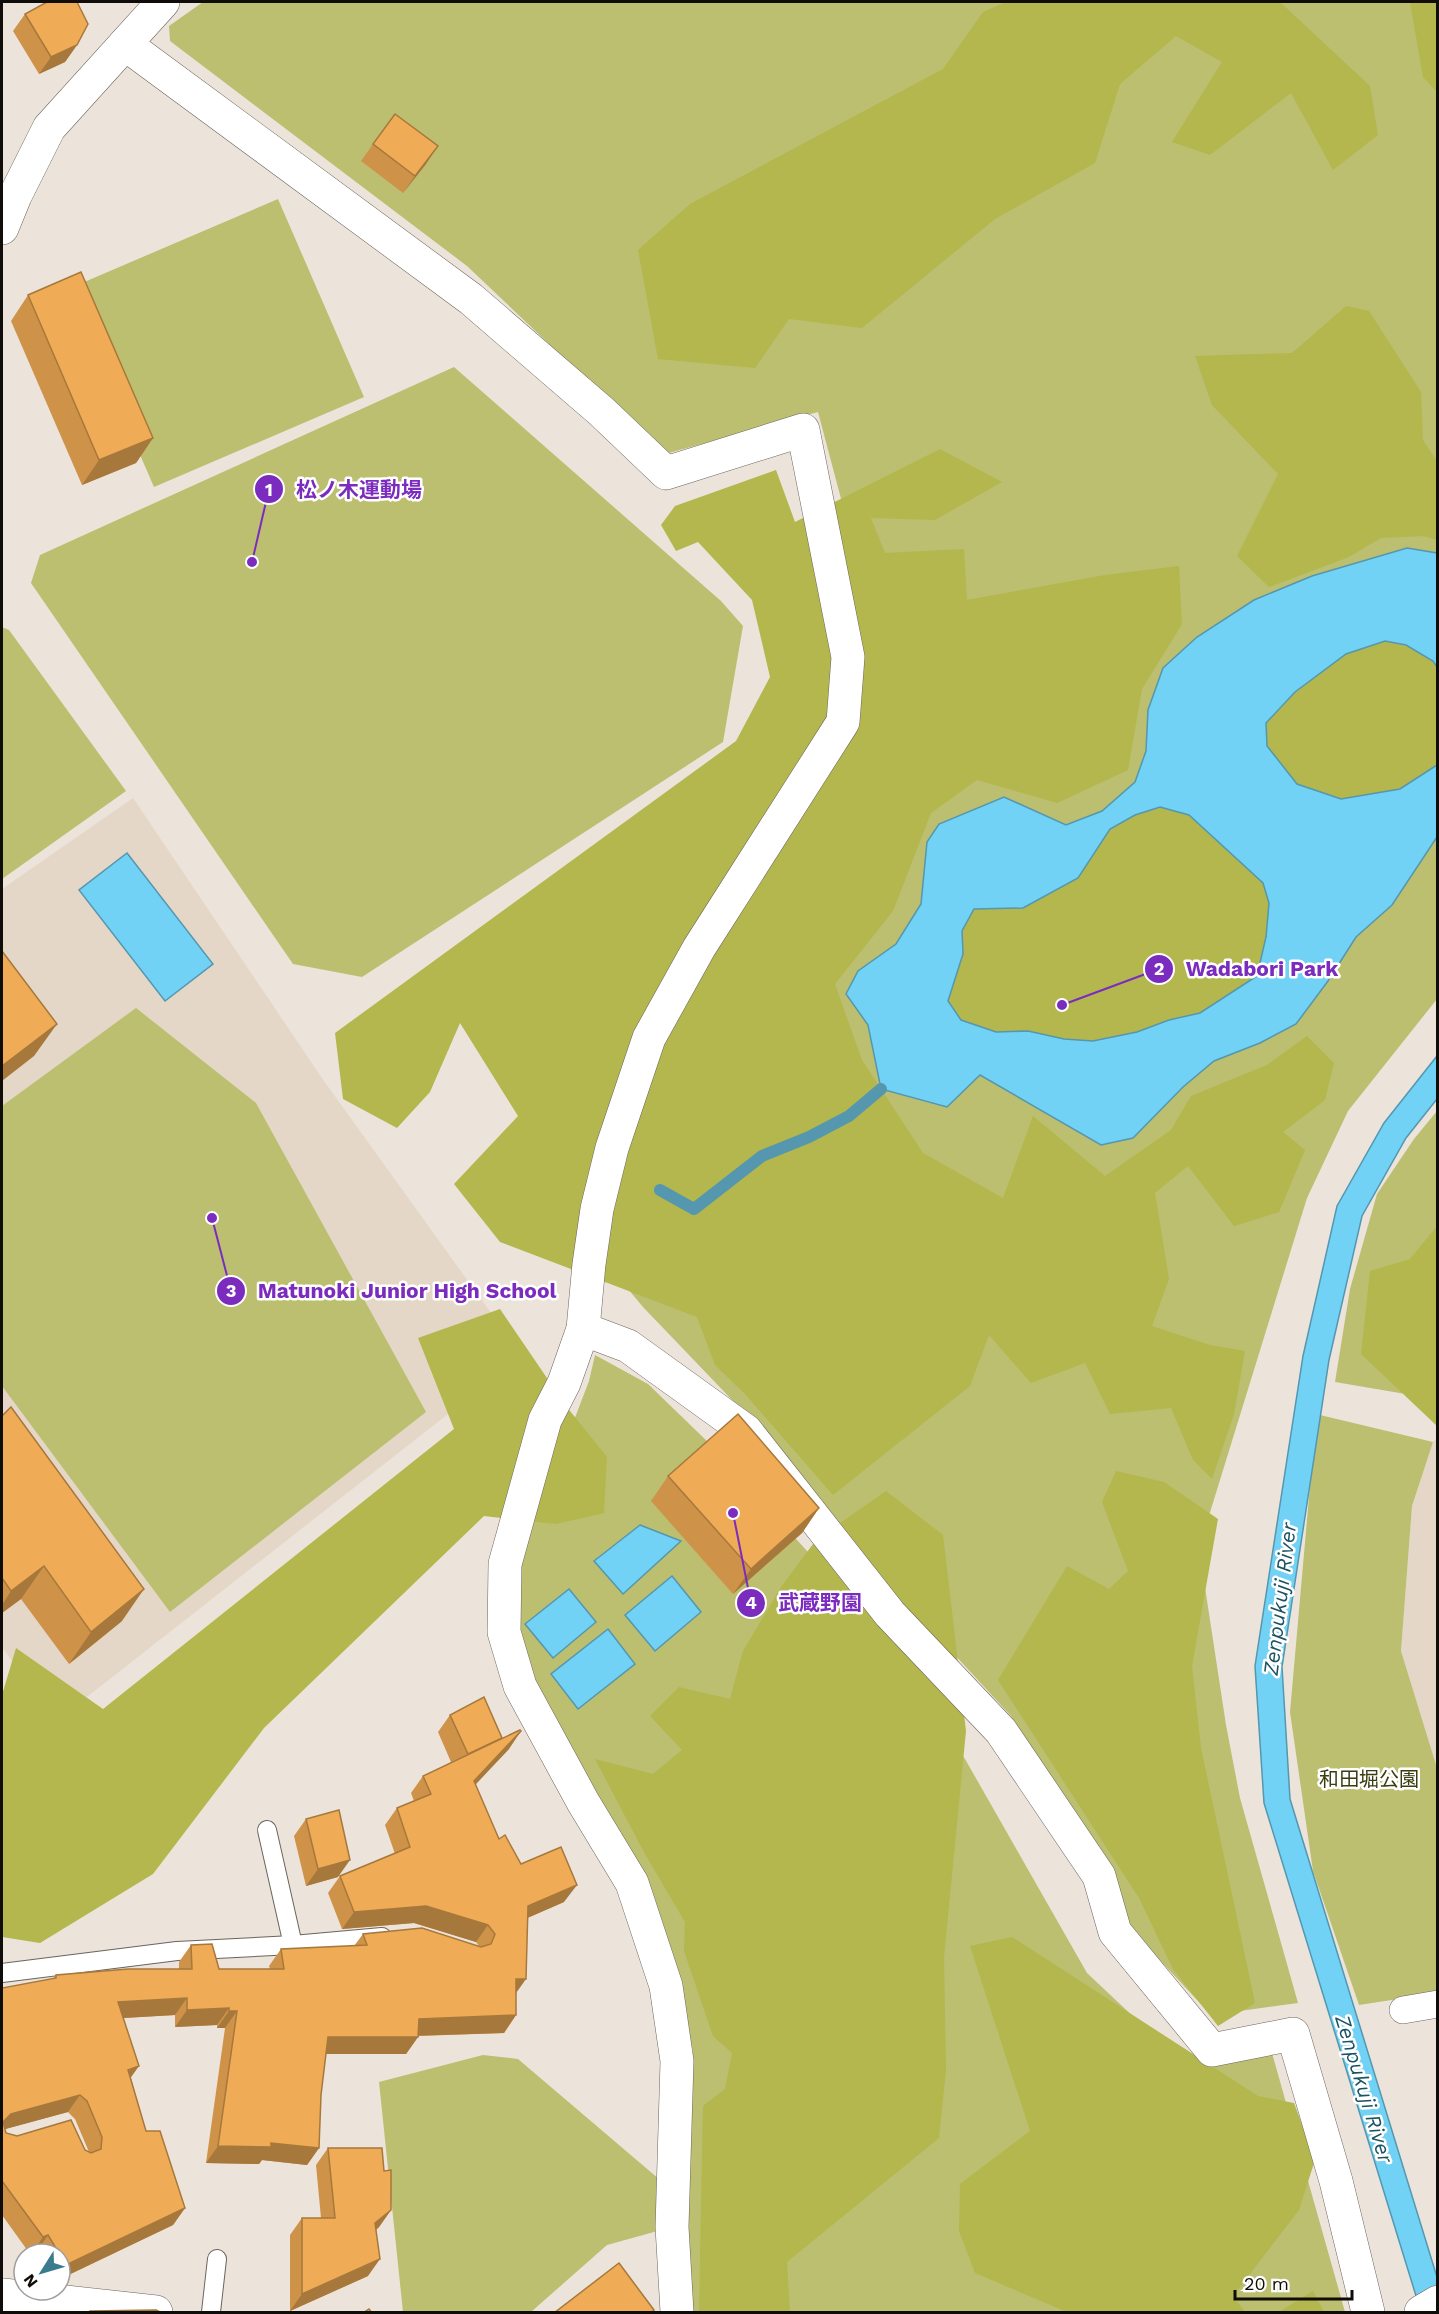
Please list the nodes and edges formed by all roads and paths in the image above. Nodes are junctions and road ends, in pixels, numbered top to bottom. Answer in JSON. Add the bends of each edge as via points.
{"nodes":[{"id":1,"x":157,"y":3,"type":"edge"},
{"id":2,"x":125,"y":44,"type":"junction"},
{"id":3,"x":2,"y":228,"type":"edge"},
{"id":4,"x":583,"y":1329,"type":"junction"},
{"id":5,"x":267,"y":1830,"type":"dead end"},
{"id":6,"x":399,"y":1935,"type":"edge"},
{"id":7,"x":293,"y":1945,"type":"junction"},
{"id":8,"x":2,"y":1973,"type":"edge"},
{"id":9,"x":1437,"y":2004,"type":"edge"},
{"id":10,"x":1403,"y":2010,"type":"dead end"},
{"id":11,"x":217,"y":2259,"type":"dead end"},
{"id":12,"x":5,"y":2300,"type":"edge"},
{"id":13,"x":1437,"y":2302,"type":"edge"},
{"id":14,"x":156,"y":2313,"type":"edge"},
{"id":15,"x":211,"y":2313,"type":"edge"},
{"id":16,"x":677,"y":2313,"type":"edge"},
{"id":17,"x":1368,"y":2313,"type":"edge"},
{"id":18,"x":1421,"y":2313,"type":"edge"}],
"edges":[{"from":1,"to":2,"type":"street"},
{"from":2,"to":3,"type":"street","via":[[50,128]]},
{"from":2,"to":4,"type":"street","via":[[471,298],[666,472],[803,430],[848,657],[843,722],[699,948],[649,1038],[612,1148],[597,1209]]},
{"from":4,"to":16,"type":"street","via":[[564,1383],[545,1420],[505,1564],[504,1632],[520,1686],[632,1883],[666,1986],[677,2061],[672,2227]]},
{"from":4,"to":17,"type":"street","via":[[628,1346],[746,1431],[890,1614],[1001,1731],[1099,1876],[1114,1932],[1212,2050],[1293,2034],[1336,2181]]},
{"from":5,"to":7,"type":"lane"},
{"from":6,"to":7,"type":"lane"},
{"from":7,"to":8,"type":"lane","via":[[177,1951]]},
{"from":9,"to":10,"type":"street"},
{"from":11,"to":15,"type":"lane"},
{"from":12,"to":14,"type":"street"},
{"from":13,"to":18,"type":"street"}]}
